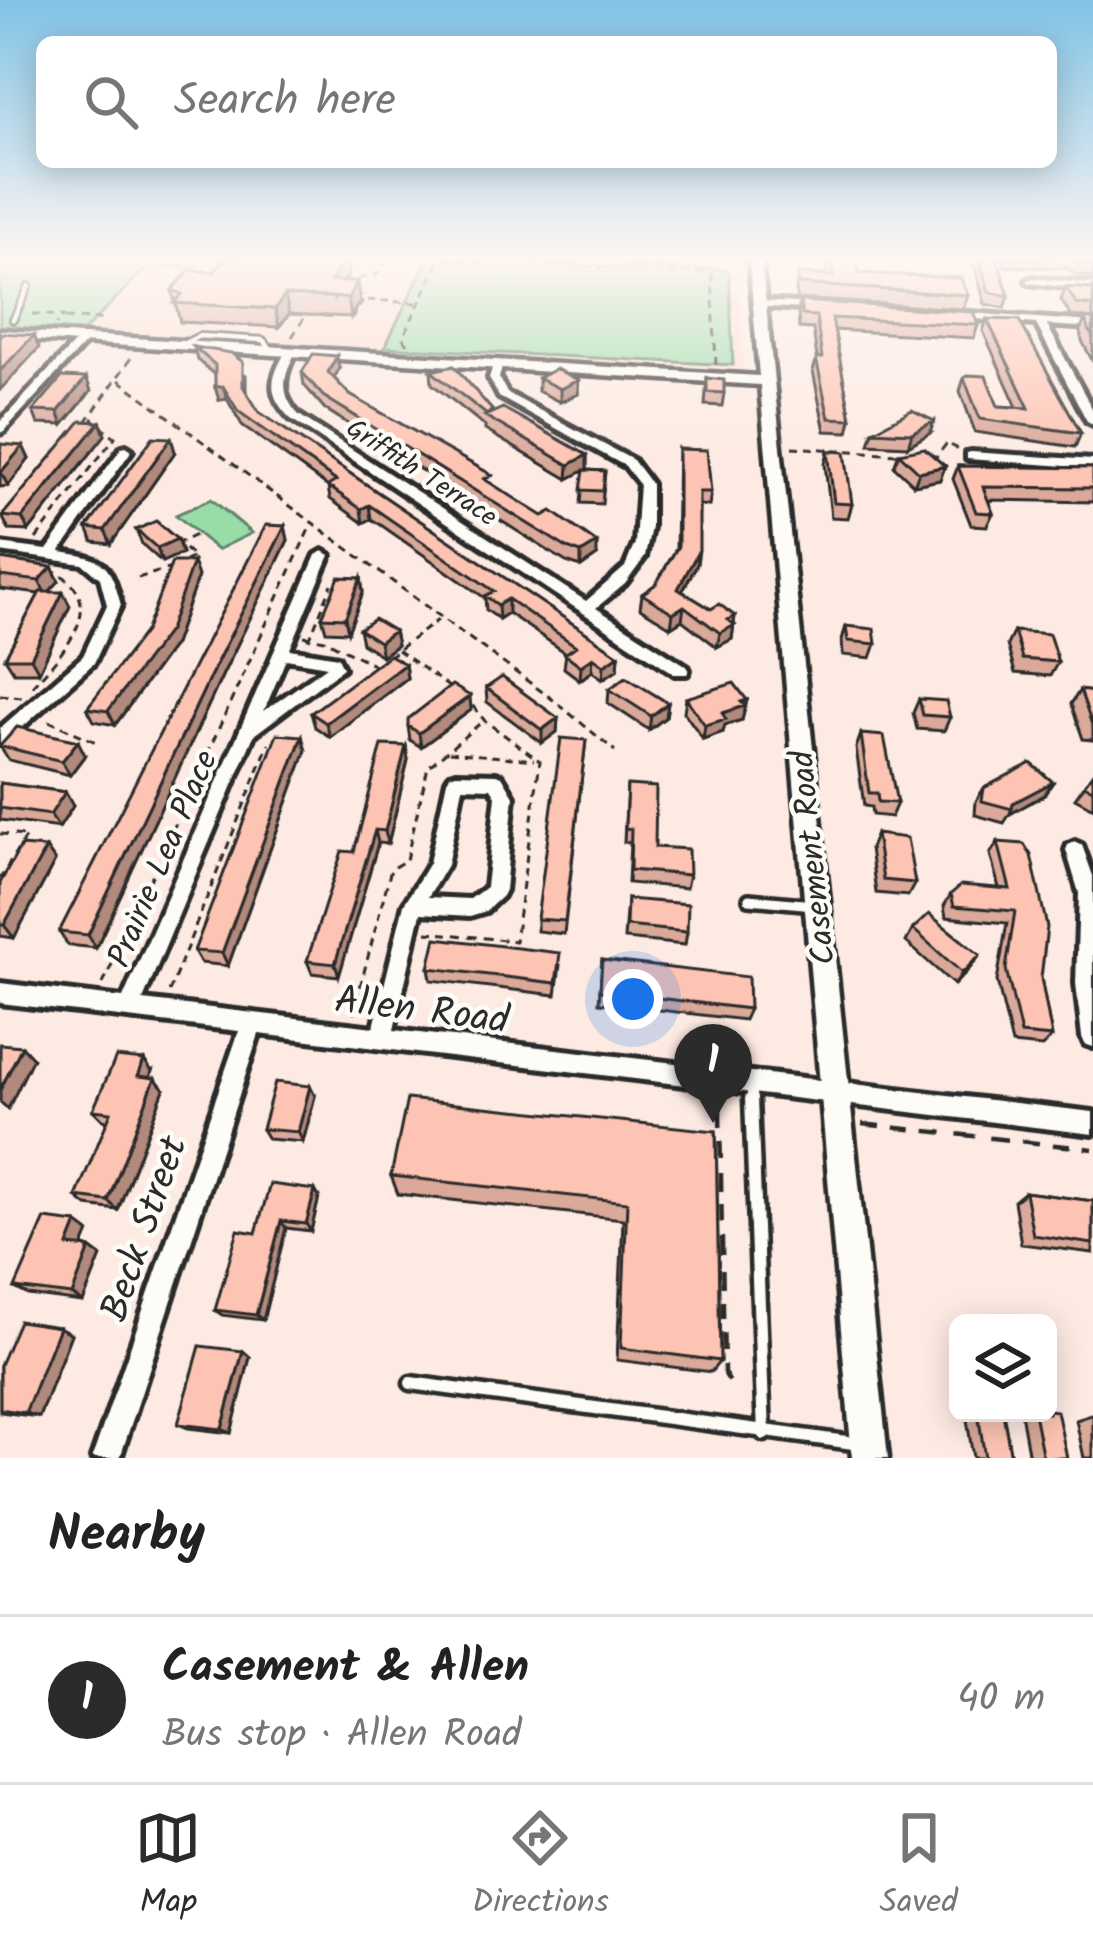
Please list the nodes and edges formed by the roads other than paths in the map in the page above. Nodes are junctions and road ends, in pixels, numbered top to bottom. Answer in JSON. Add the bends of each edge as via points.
{"nodes":[{"id":1,"x":761,"y":326,"type":"edge"},
{"id":2,"x":1043,"y":326,"type":"edge"},
{"id":3,"x":0,"y":334,"type":"edge"},
{"id":4,"x":84,"y":339,"type":"junction"},
{"id":5,"x":283,"y":349,"type":"junction"},
{"id":6,"x":498,"y":364,"type":"junction"},
{"id":7,"x":767,"y":381,"type":"junction"},
{"id":8,"x":1093,"y":421,"type":"edge"},
{"id":9,"x":0,"y":429,"type":"edge"},
{"id":10,"x":126,"y":451,"type":"dead end"},
{"id":11,"x":971,"y":456,"type":"road end"},
{"id":12,"x":1093,"y":464,"type":"edge"},
{"id":13,"x":0,"y":548,"type":"edge"},
{"id":14,"x":323,"y":555,"type":"dead end"},
{"id":15,"x":50,"y":560,"type":"junction"},
{"id":16,"x":586,"y":608,"type":"junction"},
{"id":17,"x":282,"y":653,"type":"junction"},
{"id":18,"x":681,"y":670,"type":"dead end"},
{"id":19,"x":1,"y":716,"type":"edge"},
{"id":20,"x":22,"y":718,"type":"junction"},
{"id":21,"x":249,"y":730,"type":"junction"},
{"id":22,"x":0,"y":738,"type":"edge"},
{"id":23,"x":1075,"y":850,"type":"dead end"},
{"id":24,"x":749,"y":899,"type":"dead end"},
{"id":25,"x":414,"y":904,"type":"junction"},
{"id":26,"x":815,"y":905,"type":"junction"},
{"id":27,"x":0,"y":993,"type":"edge"},
{"id":28,"x":129,"y":1009,"type":"junction"},
{"id":29,"x":253,"y":1024,"type":"junction"},
{"id":30,"x":1093,"y":1036,"type":"edge"},
{"id":31,"x":381,"y":1040,"type":"junction"},
{"id":32,"x":751,"y":1085,"type":"junction"},
{"id":33,"x":835,"y":1094,"type":"junction"},
{"id":34,"x":1093,"y":1123,"type":"edge"},
{"id":35,"x":411,"y":1383,"type":"dead end"},
{"id":36,"x":764,"y":1434,"type":"junction"},
{"id":37,"x":869,"y":1451,"type":"edge"},
{"id":38,"x":106,"y":1458,"type":"edge"}],
"edges":[{"from":1,"to":7,"type":"street","name":"Casement Road"},
{"from":2,"to":8,"type":"street"},
{"from":3,"to":4,"type":"street"},
{"from":4,"to":5,"type":"street"},
{"from":4,"to":9,"type":"street"},
{"from":5,"to":6,"type":"street"},
{"from":5,"to":16,"type":"street","name":"Griffith Terrace","via":[[275,386],[284,407]]},
{"from":6,"to":7,"type":"street"},
{"from":6,"to":16,"type":"street","via":[[494,378],[503,395],[629,463],[645,484],[637,565]]},
{"from":7,"to":26,"type":"street","name":"Casement Road"},
{"from":10,"to":15,"type":"street"},
{"from":11,"to":12,"type":"street"},
{"from":13,"to":15,"type":"street"},
{"from":14,"to":17,"type":"street","name":"Prairie Lea Place"},
{"from":15,"to":20,"type":"street","via":[[98,567],[114,605],[89,659]]},
{"from":16,"to":18,"type":"street","name":"Griffith Terrace"},
{"from":17,"to":21,"type":"street","name":"Prairie Lea Place"},
{"from":17,"to":21,"type":"street","name":"Prairie Lea Place","via":[[322,656],[335,668]]},
{"from":19,"to":20,"type":"street"},
{"from":20,"to":22,"type":"street"},
{"from":21,"to":28,"type":"street","name":"Prairie Lea Place"},
{"from":23,"to":30,"type":"street","via":[[1089,893]]},
{"from":24,"to":26,"type":"lane"},
{"from":25,"to":25,"type":"street","via":[[438,865],[456,780],[496,781],[506,796],[488,902],[476,909]]},
{"from":25,"to":31,"type":"street"},
{"from":26,"to":33,"type":"street","name":"Casement Road"},
{"from":27,"to":28,"type":"street","name":"Allen Road"},
{"from":28,"to":29,"type":"street","name":"Allen Road"},
{"from":29,"to":31,"type":"street","name":"Allen Road"},
{"from":29,"to":38,"type":"street","name":"Beck Street"},
{"from":31,"to":32,"type":"street","name":"Allen Road"},
{"from":32,"to":33,"type":"street","name":"Allen Road"},
{"from":32,"to":36,"type":"lane"},
{"from":33,"to":34,"type":"street","name":"Allen Road"},
{"from":33,"to":37,"type":"street","name":"Casement Road"},
{"from":35,"to":36,"type":"lane"},
{"from":36,"to":37,"type":"lane"}]}
